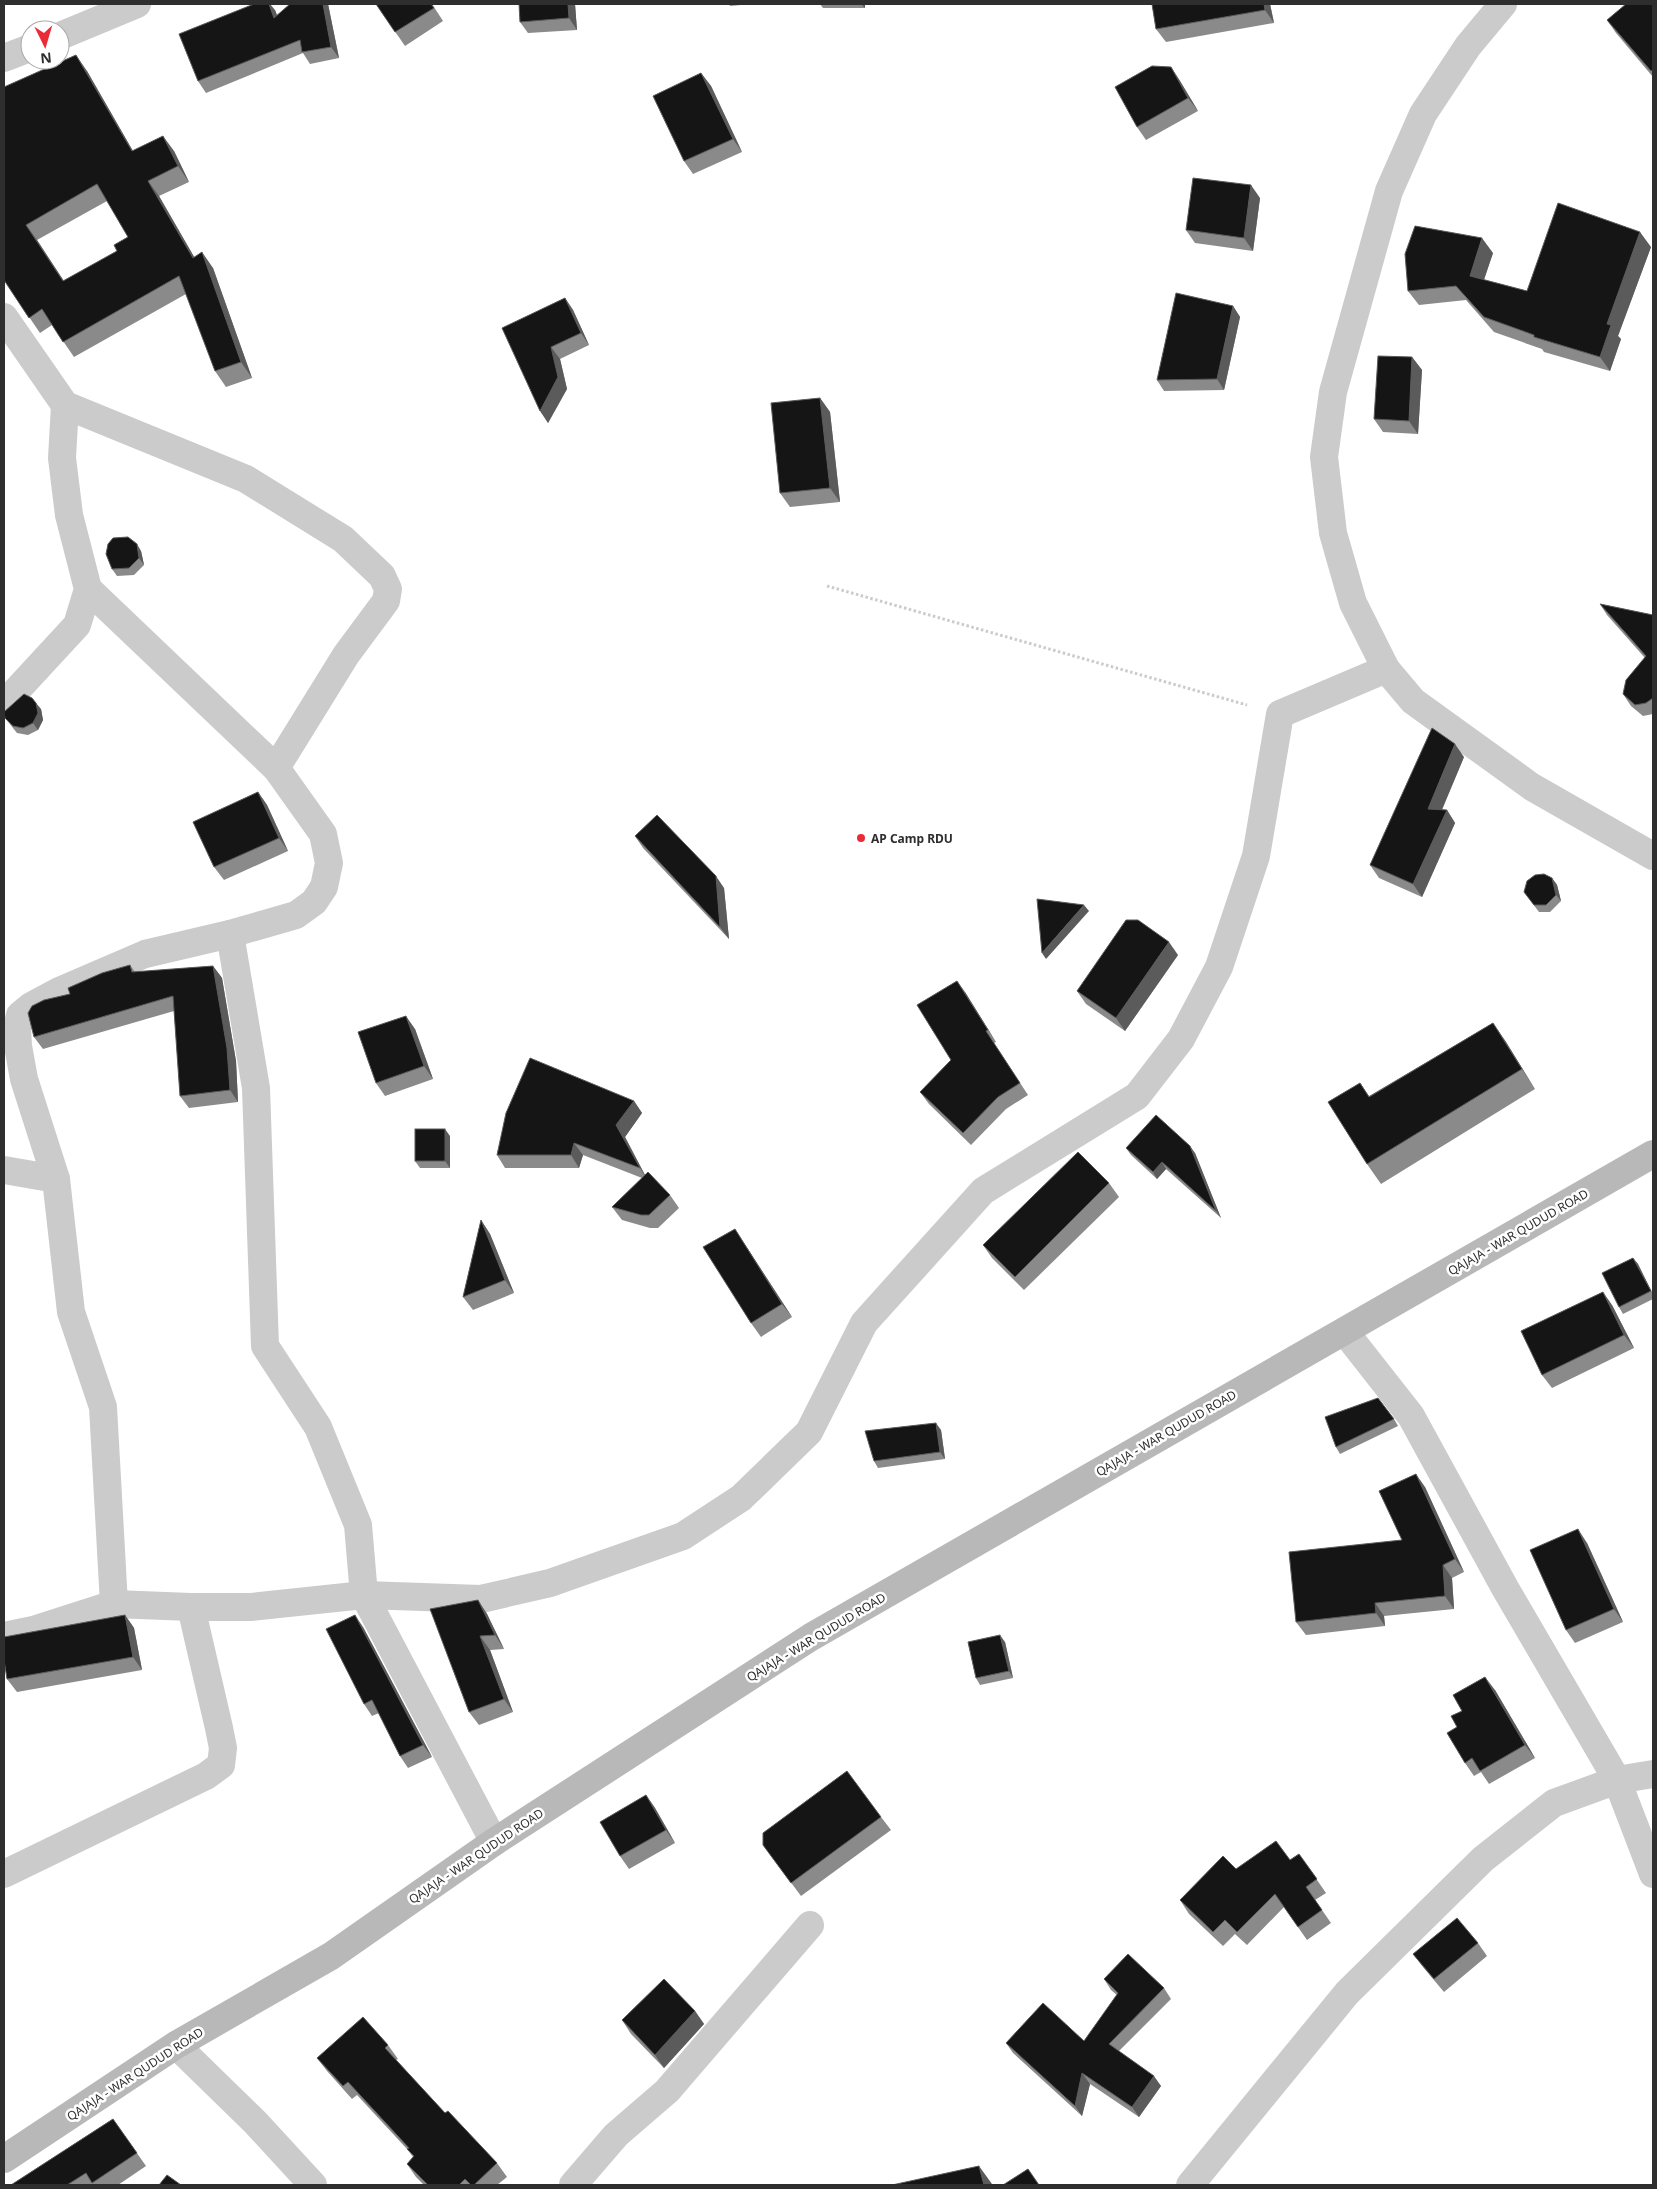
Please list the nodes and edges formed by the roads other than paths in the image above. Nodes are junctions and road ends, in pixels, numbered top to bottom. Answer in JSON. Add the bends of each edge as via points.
{"nodes":[{"id":1,"x":137,"y":4,"type":"edge"},
{"id":2,"x":1503,"y":4,"type":"edge"},
{"id":3,"x":70,"y":32,"type":"edge"},
{"id":4,"x":20,"y":52,"type":"edge"},
{"id":5,"x":4,"y":58,"type":"edge"},
{"id":6,"x":4,"y":317,"type":"edge"},
{"id":7,"x":65,"y":406,"type":"junction"},
{"id":8,"x":88,"y":589,"type":"junction"},
{"id":9,"x":1386,"y":669,"type":"junction"},
{"id":10,"x":4,"y":704,"type":"edge"},
{"id":11,"x":276,"y":768,"type":"junction"},
{"id":12,"x":1653,"y":856,"type":"edge"},
{"id":13,"x":230,"y":934,"type":"junction"},
{"id":14,"x":1653,"y":1154,"type":"edge"},
{"id":15,"x":4,"y":1170,"type":"edge"},
{"id":16,"x":56,"y":1179,"type":"junction"},
{"id":17,"x":1345,"y":1332,"type":"junction"},
{"id":18,"x":364,"y":1595,"type":"junction"},
{"id":19,"x":114,"y":1604,"type":"junction"},
{"id":20,"x":192,"y":1607,"type":"junction"},
{"id":21,"x":4,"y":1636,"type":"edge"},
{"id":22,"x":1653,"y":1774,"type":"edge"},
{"id":23,"x":1617,"y":1780,"type":"junction"},
{"id":24,"x":494,"y":1842,"type":"junction"},
{"id":25,"x":4,"y":1874,"type":"edge"},
{"id":26,"x":1653,"y":1874,"type":"edge"},
{"id":27,"x":810,"y":1926,"type":"dead end"},
{"id":28,"x":176,"y":2045,"type":"junction"},
{"id":29,"x":4,"y":2159,"type":"edge"},
{"id":30,"x":313,"y":2185,"type":"edge"},
{"id":31,"x":573,"y":2185,"type":"edge"},
{"id":32,"x":1190,"y":2185,"type":"edge"}],
"edges":[{"from":1,"to":3,"type":"street"},
{"from":2,"to":9,"type":"street","via":[[1468,46],[1423,114],[1389,191],[1333,392],[1324,457],[1333,533],[1353,603]]},
{"from":4,"to":5,"type":"street"},
{"from":6,"to":7,"type":"street"},
{"from":7,"to":8,"type":"street","via":[[62,458],[68,515]]},
{"from":7,"to":11,"type":"street","via":[[246,479],[343,539],[382,576],[388,589],[386,601],[346,655]]},
{"from":8,"to":10,"type":"street","via":[[77,625]]},
{"from":8,"to":11,"type":"street"},
{"from":9,"to":12,"type":"street","via":[[1413,701],[1532,787]]},
{"from":9,"to":18,"type":"street","via":[[1280,714],[1256,856],[1219,967],[1181,1039],[1137,1096],[983,1191],[864,1323],[809,1432],[741,1498],[683,1536],[550,1583],[481,1599]]},
{"from":11,"to":13,"type":"street","via":[[323,834],[329,863],[324,887],[314,902],[296,915]]},
{"from":13,"to":16,"type":"street","via":[[145,954],[59,991],[20,1015],[18,1046],[24,1079]]},
{"from":13,"to":18,"type":"street","via":[[256,1088],[265,1346],[318,1426],[342,1484],[358,1525]]},
{"from":14,"to":17,"type":"street","name":"QAJAJA - WAR QUDUD ROAD"},
{"from":15,"to":16,"type":"street"},
{"from":16,"to":19,"type":"street","via":[[70,1312],[103,1407]]},
{"from":17,"to":23,"type":"street","via":[[1412,1416],[1505,1588]]},
{"from":17,"to":24,"type":"street","name":"QAJAJA - WAR QUDUD ROAD","via":[[810,1637]]},
{"from":18,"to":20,"type":"street","via":[[251,1606]]},
{"from":18,"to":24,"type":"street"},
{"from":19,"to":20,"type":"street"},
{"from":19,"to":21,"type":"street"},
{"from":20,"to":25,"type":"street","via":[[223,1748],[221,1765],[206,1776]]},
{"from":22,"to":23,"type":"street"},
{"from":23,"to":26,"type":"street"},
{"from":23,"to":32,"type":"street","via":[[1554,1803],[1483,1859],[1347,1993]]},
{"from":24,"to":28,"type":"street","name":"QAJAJA - WAR QUDUD ROAD","via":[[331,1956]]},
{"from":27,"to":31,"type":"street","via":[[666,2092],[616,2135]]},
{"from":28,"to":29,"type":"street","name":"QAJAJA - WAR QUDUD ROAD"},
{"from":28,"to":30,"type":"street","via":[[256,2122]]}]}
